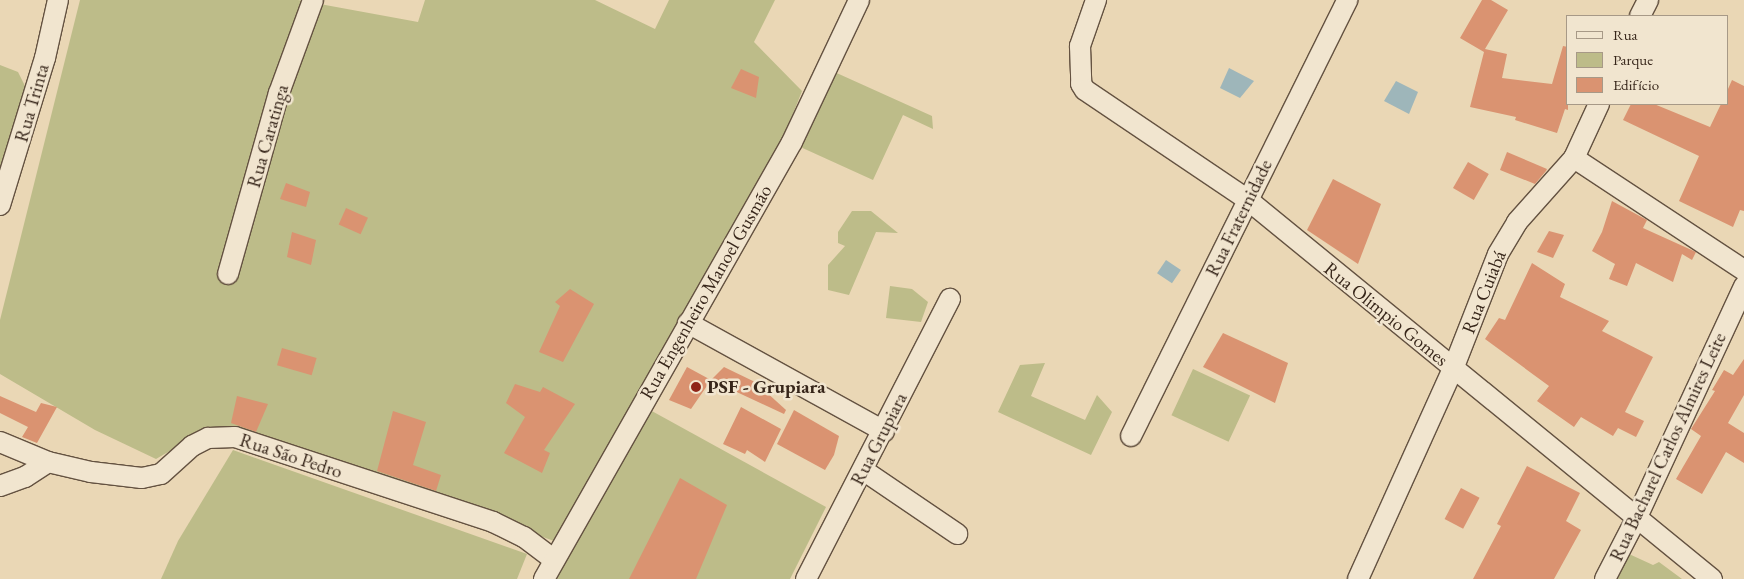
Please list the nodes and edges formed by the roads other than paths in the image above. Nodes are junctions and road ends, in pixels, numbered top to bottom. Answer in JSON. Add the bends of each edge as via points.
{"nodes":[{"id":1,"x":58,"y":0,"type":"edge"},
{"id":2,"x":313,"y":0,"type":"edge"},
{"id":3,"x":859,"y":0,"type":"edge"},
{"id":4,"x":1096,"y":0,"type":"edge"},
{"id":5,"x":1347,"y":0,"type":"edge"},
{"id":6,"x":1648,"y":0,"type":"edge"},
{"id":7,"x":1640,"y":15,"type":"edge"},
{"id":8,"x":1599,"y":105,"type":"edge"},
{"id":9,"x":1574,"y":158,"type":"junction"},
{"id":10,"x":1248,"y":200,"type":"junction"},
{"id":11,"x":0,"y":205,"type":"edge"},
{"id":12,"x":1744,"y":270,"type":"edge"},
{"id":13,"x":228,"y":274,"type":"dead end"},
{"id":14,"x":1744,"y":286,"type":"edge"},
{"id":15,"x":950,"y":299,"type":"dead end"},
{"id":16,"x":688,"y":323,"type":"junction"},
{"id":17,"x":1453,"y":369,"type":"junction"},
{"id":18,"x":884,"y":431,"type":"junction"},
{"id":19,"x":1131,"y":436,"type":"dead end"},
{"id":20,"x":0,"y":442,"type":"edge"},
{"id":21,"x":48,"y":462,"type":"junction"},
{"id":22,"x":863,"y":470,"type":"junction"},
{"id":23,"x":0,"y":486,"type":"edge"},
{"id":24,"x":1637,"y":517,"type":"junction"},
{"id":25,"x":957,"y":534,"type":"dead end"},
{"id":26,"x":553,"y":559,"type":"junction"},
{"id":27,"x":544,"y":579,"type":"edge"},
{"id":28,"x":806,"y":579,"type":"edge"},
{"id":29,"x":1358,"y":579,"type":"edge"},
{"id":30,"x":1605,"y":579,"type":"edge"},
{"id":31,"x":1712,"y":579,"type":"edge"}],
"edges":[{"from":1,"to":11,"type":"street","name":"Rua Trinta","via":[[40,74]]},
{"from":2,"to":13,"type":"street","name":"Rua Caratinga","via":[[279,93]]},
{"from":3,"to":16,"type":"street","name":"Rua Engenheiro Manoel Gusmão","via":[[792,142]]},
{"from":4,"to":10,"type":"street","name":"Rua Olimpio Gomes","via":[[1080,46],[1081,84],[1085,90]]},
{"from":5,"to":10,"type":"street","name":"Rua Fraternidade"},
{"from":6,"to":7,"type":"street"},
{"from":8,"to":9,"type":"street","name":"Rua Cuiabá"},
{"from":9,"to":12,"type":"street"},
{"from":9,"to":17,"type":"street","name":"Rua Cuiabá","via":[[1506,238]]},
{"from":10,"to":17,"type":"street","name":"Rua Olimpio Gomes"},
{"from":10,"to":19,"type":"street","name":"Rua Fraternidade"},
{"from":14,"to":24,"type":"street","name":"Rua Bacharel Carlos Almires Leite"},
{"from":15,"to":18,"type":"street","name":"Rua Grupiara"},
{"from":16,"to":18,"type":"street"},
{"from":16,"to":26,"type":"street","name":"Rua Engenheiro Manoel Gusmão"},
{"from":17,"to":24,"type":"street","name":"Rua Olimpio Gomes"},
{"from":17,"to":29,"type":"street","name":"Rua Cuiabá"},
{"from":18,"to":22,"type":"street","name":"Rua Grupiara"},
{"from":20,"to":21,"type":"street","name":"Rua São Pedro"},
{"from":21,"to":23,"type":"street","via":[[25,477]]},
{"from":21,"to":26,"type":"street","name":"Rua São Pedro","via":[[120,477],[152,478],[192,446],[208,438],[235,437],[493,522],[524,537]]},
{"from":22,"to":25,"type":"street"},
{"from":22,"to":28,"type":"street","name":"Rua Grupiara"},
{"from":24,"to":30,"type":"street","name":"Rua Bacharel Carlos Almires Leite"},
{"from":24,"to":31,"type":"street","name":"Rua Olimpio Gomes"},
{"from":26,"to":27,"type":"street","name":"Rua Engenheiro Manoel Gusmão"}]}
